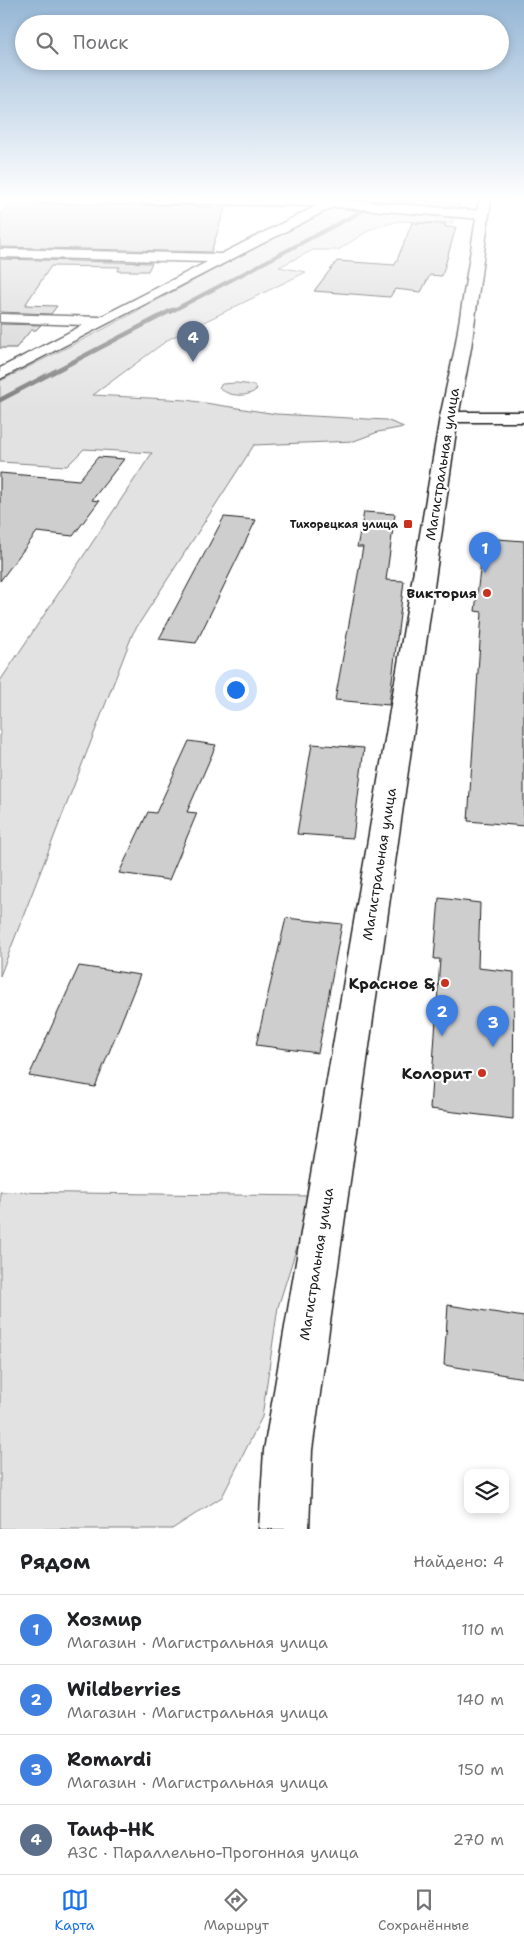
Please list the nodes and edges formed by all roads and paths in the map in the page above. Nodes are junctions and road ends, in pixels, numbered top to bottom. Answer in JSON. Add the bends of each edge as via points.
{"nodes":[{"id":1,"x":197,"y":271,"type":"edge"},
{"id":2,"x":474,"y":271,"type":"edge"},
{"id":3,"x":0,"y":318,"type":"edge"},
{"id":4,"x":102,"y":321,"type":"junction"},
{"id":5,"x":0,"y":358,"type":"edge"},
{"id":6,"x":31,"y":359,"type":"junction"},
{"id":7,"x":0,"y":374,"type":"edge"},
{"id":8,"x":524,"y":409,"type":"edge"},
{"id":9,"x":450,"y":413,"type":"junction"},
{"id":10,"x":524,"y":417,"type":"edge"},
{"id":11,"x":284,"y":1529,"type":"edge"}],
"edges":[{"from":1,"to":4,"type":"street"},
{"from":2,"to":9,"type":"street","name":"Магистральная улица"},
{"from":3,"to":4,"type":"street"},
{"from":4,"to":6,"type":"street"},
{"from":5,"to":6,"type":"street"},
{"from":6,"to":7,"type":"street"},
{"from":8,"to":9,"type":"street"},
{"from":9,"to":10,"type":"street"},
{"from":9,"to":11,"type":"street","name":"Магистральная улица","via":[[288,1450]]}]}
